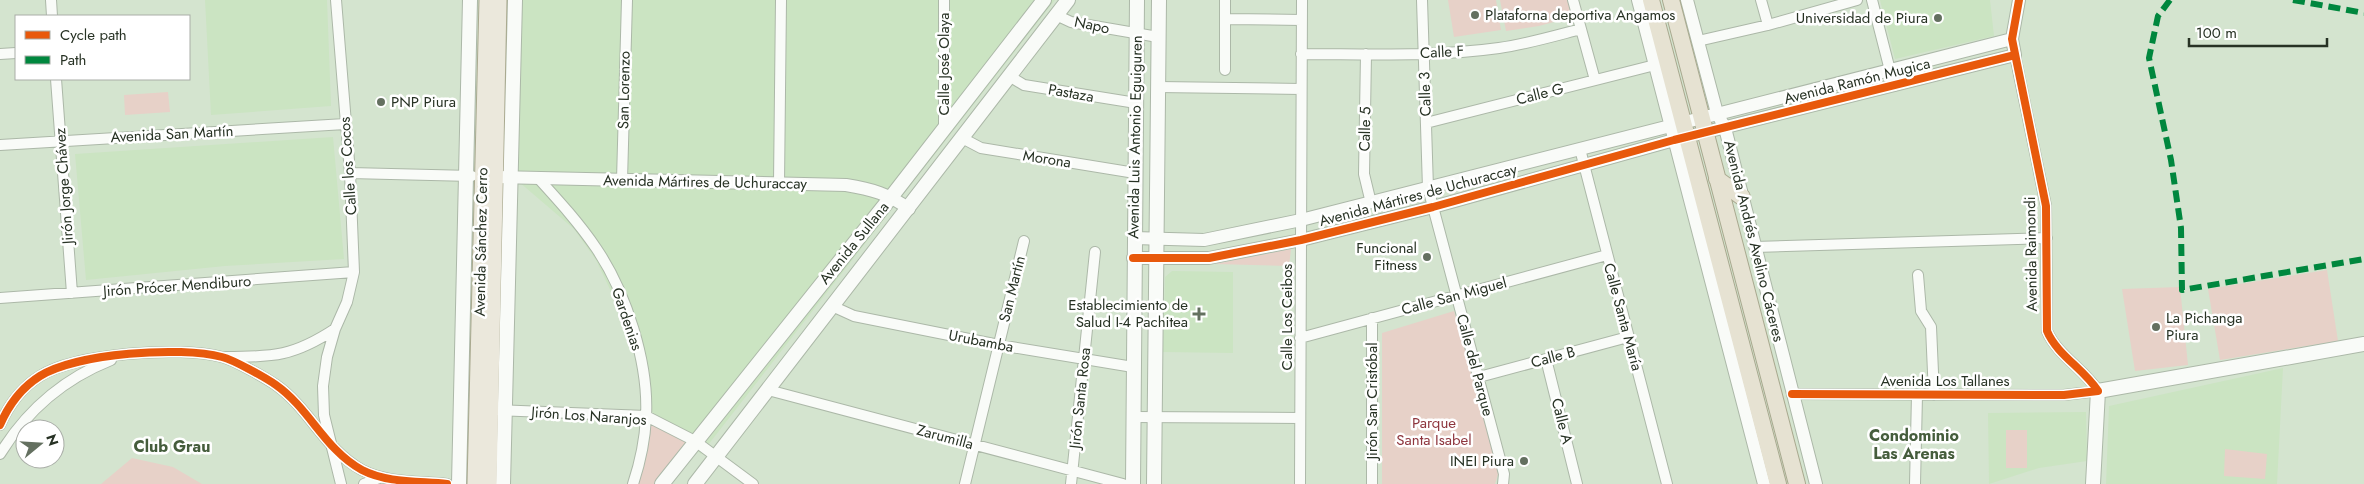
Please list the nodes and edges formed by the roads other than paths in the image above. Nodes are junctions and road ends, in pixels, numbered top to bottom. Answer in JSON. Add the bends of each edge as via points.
{"nodes":[{"id":1,"x":51,"y":0,"type":"edge"},
{"id":2,"x":336,"y":0,"type":"edge"},
{"id":3,"x":470,"y":0,"type":"edge"},
{"id":4,"x":488,"y":0,"type":"edge"},
{"id":5,"x":499,"y":0,"type":"edge"},
{"id":6,"x":515,"y":0,"type":"edge"},
{"id":7,"x":627,"y":0,"type":"edge"},
{"id":8,"x":781,"y":0,"type":"edge"},
{"id":9,"x":944,"y":0,"type":"edge"},
{"id":10,"x":1044,"y":0,"type":"edge"},
{"id":11,"x":1068,"y":0,"type":"edge"},
{"id":12,"x":1137,"y":0,"type":"edge"},
{"id":13,"x":1159,"y":0,"type":"edge"},
{"id":14,"x":1225,"y":0,"type":"edge"},
{"id":15,"x":1302,"y":0,"type":"edge"},
{"id":16,"x":1422,"y":0,"type":"edge"},
{"id":17,"x":1573,"y":0,"type":"edge"},
{"id":18,"x":1638,"y":0,"type":"edge"},
{"id":19,"x":1651,"y":0,"type":"edge"},
{"id":20,"x":1671,"y":0,"type":"edge"},
{"id":21,"x":1688,"y":0,"type":"edge"},
{"id":22,"x":1761,"y":0,"type":"edge"},
{"id":23,"x":1856,"y":0,"type":"edge"},
{"id":24,"x":1872,"y":0,"type":"edge"},
{"id":25,"x":2019,"y":0,"type":"edge"},
{"id":26,"x":52,"y":15,"type":"edge"},
{"id":27,"x":1056,"y":15,"type":"junction"},
{"id":28,"x":1225,"y":20,"type":"junction"},
{"id":29,"x":1302,"y":20,"type":"junction"},
{"id":30,"x":1768,"y":25,"type":"junction"},
{"id":31,"x":1581,"y":29,"type":"junction"},
{"id":32,"x":1137,"y":34,"type":"junction"},
{"id":33,"x":1158,"y":37,"type":"junction"},
{"id":34,"x":2012,"y":39,"type":"junction"},
{"id":35,"x":1698,"y":40,"type":"junction"},
{"id":36,"x":15,"y":53,"type":"edge"},
{"id":37,"x":1424,"y":53,"type":"junction"},
{"id":38,"x":0,"y":54,"type":"edge"},
{"id":39,"x":1301,"y":54,"type":"junction"},
{"id":40,"x":1366,"y":54,"type":"junction"},
{"id":41,"x":2015,"y":56,"type":"junction"},
{"id":42,"x":1654,"y":65,"type":"junction"},
{"id":43,"x":1225,"y":70,"type":"dead end"},
{"id":44,"x":1890,"y":70,"type":"junction"},
{"id":45,"x":1009,"y":76,"type":"junction"},
{"id":46,"x":56,"y":80,"type":"edge"},
{"id":47,"x":1595,"y":80,"type":"junction"},
{"id":48,"x":1894,"y":86,"type":"junction"},
{"id":49,"x":1158,"y":87,"type":"junction"},
{"id":50,"x":1301,"y":89,"type":"junction"},
{"id":51,"x":1136,"y":104,"type":"junction"},
{"id":52,"x":1708,"y":121,"type":"junction"},
{"id":53,"x":1426,"y":123,"type":"junction"},
{"id":54,"x":345,"y":124,"type":"junction"},
{"id":55,"x":1725,"y":128,"type":"junction"},
{"id":56,"x":944,"y":129,"type":"junction"},
{"id":57,"x":1679,"y":131,"type":"junction"},
{"id":58,"x":962,"y":138,"type":"junction"},
{"id":59,"x":61,"y":141,"type":"junction"},
{"id":60,"x":0,"y":145,"type":"edge"},
{"id":61,"x":1580,"y":149,"type":"junction"},
{"id":62,"x":1584,"y":164,"type":"junction"},
{"id":63,"x":350,"y":173,"type":"junction"},
{"id":64,"x":1135,"y":173,"type":"junction"},
{"id":65,"x":467,"y":176,"type":"junction"},
{"id":66,"x":496,"y":177,"type":"junction"},
{"id":67,"x":538,"y":178,"type":"junction"},
{"id":68,"x":1717,"y":179,"type":"junction"},
{"id":69,"x":622,"y":180,"type":"junction"},
{"id":70,"x":779,"y":183,"type":"junction"},
{"id":71,"x":1428,"y":188,"type":"junction"},
{"id":72,"x":892,"y":196,"type":"junction"},
{"id":73,"x":1742,"y":196,"type":"junction"},
{"id":74,"x":1371,"y":203,"type":"junction"},
{"id":75,"x":1433,"y":207,"type":"junction"},
{"id":76,"x":909,"y":208,"type":"junction"},
{"id":77,"x":1301,"y":220,"type":"junction"},
{"id":78,"x":1134,"y":238,"type":"junction"},
{"id":79,"x":2047,"y":238,"type":"junction"},
{"id":80,"x":1156,"y":240,"type":"junction"},
{"id":81,"x":1301,"y":240,"type":"junction"},
{"id":82,"x":1024,"y":241,"type":"dead end"},
{"id":83,"x":1755,"y":247,"type":"junction"},
{"id":84,"x":1095,"y":252,"type":"dead end"},
{"id":85,"x":1607,"y":255,"type":"junction"},
{"id":86,"x":1133,"y":258,"type":"junction"},
{"id":87,"x":1155,"y":259,"type":"junction"},
{"id":88,"x":354,"y":272,"type":"junction"},
{"id":89,"x":1918,"y":275,"type":"dead end"},
{"id":90,"x":72,"y":293,"type":"junction"},
{"id":91,"x":1456,"y":296,"type":"junction"},
{"id":92,"x":0,"y":298,"type":"edge"},
{"id":93,"x":832,"y":306,"type":"junction"},
{"id":94,"x":1372,"y":318,"type":"junction"},
{"id":95,"x":335,"y":328,"type":"junction"},
{"id":96,"x":1628,"y":336,"type":"junction"},
{"id":97,"x":1300,"y":338,"type":"junction"},
{"id":98,"x":2364,"y":344,"type":"edge"},
{"id":99,"x":999,"y":345,"type":"junction"},
{"id":100,"x":121,"y":356,"type":"junction"},
{"id":101,"x":224,"y":357,"type":"junction"},
{"id":102,"x":1084,"y":359,"type":"junction"},
{"id":103,"x":1546,"y":359,"type":"junction"},
{"id":104,"x":1133,"y":367,"type":"junction"},
{"id":105,"x":1479,"y":377,"type":"junction"},
{"id":106,"x":768,"y":390,"type":"junction"},
{"id":107,"x":2098,"y":391,"type":"junction"},
{"id":108,"x":1792,"y":394,"type":"junction"},
{"id":109,"x":1916,"y":395,"type":"junction"},
{"id":110,"x":1934,"y":395,"type":"junction"},
{"id":111,"x":491,"y":410,"type":"junction"},
{"id":112,"x":646,"y":416,"type":"junction"},
{"id":113,"x":1133,"y":417,"type":"junction"},
{"id":114,"x":1154,"y":418,"type":"junction"},
{"id":115,"x":1300,"y":418,"type":"junction"},
{"id":116,"x":0,"y":425,"type":"edge"},
{"id":117,"x":497,"y":441,"type":"junction"},
{"id":118,"x":695,"y":441,"type":"junction"},
{"id":119,"x":330,"y":444,"type":"junction"},
{"id":120,"x":974,"y":445,"type":"junction"},
{"id":121,"x":0,"y":454,"type":"edge"},
{"id":122,"x":717,"y":456,"type":"junction"},
{"id":123,"x":1072,"y":472,"type":"junction"},
{"id":124,"x":378,"y":478,"type":"junction"},
{"id":125,"x":1663,"y":483,"type":"edge"},
{"id":126,"x":341,"y":484,"type":"edge"},
{"id":127,"x":364,"y":484,"type":"edge"},
{"id":128,"x":447,"y":484,"type":"edge"},
{"id":129,"x":459,"y":484,"type":"edge"},
{"id":130,"x":475,"y":484,"type":"edge"},
{"id":131,"x":489,"y":484,"type":"edge"},
{"id":132,"x":503,"y":484,"type":"edge"},
{"id":133,"x":633,"y":484,"type":"edge"},
{"id":134,"x":662,"y":484,"type":"edge"},
{"id":135,"x":694,"y":484,"type":"edge"},
{"id":136,"x":753,"y":484,"type":"edge"},
{"id":137,"x":965,"y":484,"type":"edge"},
{"id":138,"x":1071,"y":484,"type":"edge"},
{"id":139,"x":1123,"y":484,"type":"edge"},
{"id":140,"x":1133,"y":484,"type":"edge"},
{"id":141,"x":1154,"y":484,"type":"edge"},
{"id":142,"x":1300,"y":484,"type":"edge"},
{"id":143,"x":1372,"y":484,"type":"edge"},
{"id":144,"x":1503,"y":484,"type":"edge"},
{"id":145,"x":1577,"y":484,"type":"edge"},
{"id":146,"x":1764,"y":484,"type":"edge"},
{"id":147,"x":1778,"y":484,"type":"edge"},
{"id":148,"x":1797,"y":484,"type":"edge"},
{"id":149,"x":1816,"y":484,"type":"edge"},
{"id":150,"x":1915,"y":484,"type":"edge"},
{"id":151,"x":2093,"y":484,"type":"edge"}],
"edges":[{"from":1,"to":26,"type":"street"},
{"from":2,"to":54,"type":"street","name":"Calle los Cocos"},
{"from":3,"to":65,"type":"main road","name":"Avenida Sánchez Cerro"},
{"from":4,"to":66,"type":"main road","name":"Avenida Sánchez Cerro"},
{"from":5,"to":66,"type":"main road","name":"Avenida Sánchez Cerro"},
{"from":6,"to":66,"type":"main road","name":"Avenida Sánchez Cerro"},
{"from":7,"to":69,"type":"street","name":"San Lorenzo"},
{"from":8,"to":70,"type":"street"},
{"from":9,"to":56,"type":"street","name":"Calle José Olaya"},
{"from":10,"to":56,"type":"main road","name":"Avenida Sullana"},
{"from":11,"to":27,"type":"main road","name":"Avenida Sullana"},
{"from":12,"to":32,"type":"main road","name":"Avenida Luis Antonio Eguiguren"},
{"from":13,"to":33,"type":"main road","name":"Avenida Luis Antonio Eguiguren"},
{"from":14,"to":28,"type":"street"},
{"from":15,"to":29,"type":"street","name":"Calle Los Ceibos"},
{"from":16,"to":37,"type":"street","name":"Calle 3"},
{"from":17,"to":31,"type":"street"},
{"from":18,"to":42,"type":"street"},
{"from":19,"to":57,"type":"highway"},
{"from":20,"to":52,"type":"highway","name":"Avenida Andrés Avelino Cáceres"},
{"from":21,"to":35,"type":"street","name":"Avenida Andrés Avelino Cáceres"},
{"from":22,"to":30,"type":"street"},
{"from":23,"to":30,"type":"street"},
{"from":24,"to":44,"type":"street"},
{"from":25,"to":34,"type":"street"},
{"from":27,"to":32,"type":"street","name":"Napo","via":[[1071,22]]},
{"from":27,"to":45,"type":"main road","name":"Avenida Sullana"},
{"from":28,"to":29,"type":"street"},
{"from":28,"to":43,"type":"street"},
{"from":29,"to":39,"type":"street","name":"Calle Los Ceibos"},
{"from":30,"to":35,"type":"street"},
{"from":31,"to":37,"type":"street","name":"Calle F","via":[[1499,48]]},
{"from":31,"to":47,"type":"street"},
{"from":32,"to":33,"type":"street","name":"Napo"},
{"from":32,"to":51,"type":"main road","name":"Avenida Luis Antonio Eguiguren"},
{"from":33,"to":49,"type":"main road","name":"Avenida Luis Antonio Eguiguren"},
{"from":34,"to":41,"type":"street","name":"Avenida Raimondi"},
{"from":34,"to":44,"type":"street","name":"Avenida Ramón Mugica"},
{"from":35,"to":52,"type":"street","name":"Avenida Andrés Avelino Cáceres"},
{"from":36,"to":38,"type":"street"},
{"from":37,"to":40,"type":"street","name":"Calle F"},
{"from":37,"to":53,"type":"street","name":"Calle 3"},
{"from":39,"to":40,"type":"street","name":"Calle F"},
{"from":39,"to":50,"type":"street","name":"Calle Los Ceibos"},
{"from":40,"to":74,"type":"street","name":"Calle 5","via":[[1364,174]]},
{"from":41,"to":48,"type":"street","name":"Avenida Ramón Mugica"},
{"from":41,"to":79,"type":"street","name":"Avenida Raimondi","via":[[2046,206]]},
{"from":42,"to":47,"type":"street","name":"Calle G"},
{"from":42,"to":57,"type":"street"},
{"from":44,"to":48,"type":"street"},
{"from":44,"to":52,"type":"street","name":"Avenida Ramón Mugica"},
{"from":45,"to":51,"type":"street","name":"Pastaza","via":[[1024,85]]},
{"from":45,"to":58,"type":"main road","name":"Avenida Sullana"},
{"from":46,"to":59,"type":"street","name":"Jirón Jorge Chávez"},
{"from":47,"to":53,"type":"street","name":"Calle G"},
{"from":48,"to":55,"type":"street","name":"Avenida Ramón Mugica"},
{"from":49,"to":50,"type":"street"},
{"from":49,"to":80,"type":"main road","name":"Avenida Luis Antonio Eguiguren"},
{"from":50,"to":77,"type":"street","name":"Calle Los Ceibos"},
{"from":51,"to":64,"type":"main road","name":"Avenida Luis Antonio Eguiguren"},
{"from":52,"to":55,"type":"street","name":"Avenida Ramón Mugica"},
{"from":52,"to":55,"type":"street","name":"Avenida Andrés Avelino Cáceres"},
{"from":52,"to":57,"type":"street","name":"Avenida Mártires de Uchuraccay"},
{"from":52,"to":68,"type":"highway","name":"Avenida Andrés Avelino Cáceres"},
{"from":53,"to":71,"type":"street","name":"Calle 3"},
{"from":54,"to":59,"type":"street","name":"Avenida San Martín"},
{"from":54,"to":63,"type":"street","name":"Calle los Cocos"},
{"from":55,"to":73,"type":"street","name":"Avenida Andrés Avelino Cáceres"},
{"from":56,"to":72,"type":"main road","name":"Avenida Sullana"},
{"from":57,"to":61,"type":"street","name":"Avenida Mártires de Uchuraccay"},
{"from":57,"to":62,"type":"street","name":"Avenida Mártires de Uchuraccay"},
{"from":57,"to":146,"type":"street"},
{"from":57,"to":147,"type":"highway"},
{"from":58,"to":64,"type":"street","name":"Morona","via":[[981,148]]},
{"from":58,"to":76,"type":"main road","name":"Avenida Sullana"},
{"from":59,"to":60,"type":"street","name":"Avenida San Martín"},
{"from":59,"to":90,"type":"street","name":"Jirón Jorge Chávez"},
{"from":61,"to":62,"type":"street","name":"Calle Santa María"},
{"from":61,"to":71,"type":"street","name":"Avenida Mártires de Uchuraccay"},
{"from":62,"to":75,"type":"street","name":"Avenida Mártires de Uchuraccay"},
{"from":62,"to":85,"type":"street","name":"Calle Santa María"},
{"from":63,"to":65,"type":"street"},
{"from":63,"to":88,"type":"street","name":"Calle los Cocos"},
{"from":64,"to":78,"type":"main road","name":"Avenida Luis Antonio Eguiguren"},
{"from":65,"to":66,"type":"street"},
{"from":65,"to":129,"type":"main road","name":"Avenida Sánchez Cerro"},
{"from":66,"to":67,"type":"street","name":"Avenida Mártires de Uchuraccay"},
{"from":66,"to":111,"type":"main road","name":"Avenida Sánchez Cerro"},
{"from":66,"to":111,"type":"main road","name":"Avenida Sánchez Cerro"},
{"from":67,"to":69,"type":"street","name":"Avenida Mártires de Uchuraccay"},
{"from":67,"to":112,"type":"street","name":"Gardenias","via":[[597,249],[618,288],[638,343]]},
{"from":68,"to":73,"type":"highway"},
{"from":68,"to":148,"type":"highway","name":"Avenida Andrés Avelino Cáceres"},
{"from":69,"to":70,"type":"street","name":"Avenida Mártires de Uchuraccay"},
{"from":70,"to":72,"type":"street","name":"Avenida Mártires de Uchuraccay","via":[[846,185],[874,189]]},
{"from":71,"to":74,"type":"street","name":"Avenida Mártires de Uchuraccay"},
{"from":71,"to":75,"type":"street","name":"Calle del Parque"},
{"from":72,"to":76,"type":"street","name":"Avenida Mártires de Uchuraccay"},
{"from":72,"to":118,"type":"main road","name":"Avenida Sullana"},
{"from":73,"to":83,"type":"street","name":"Avenida Andrés Avelino Cáceres"},
{"from":74,"to":77,"type":"street","name":"Avenida Mártires de Uchuraccay"},
{"from":75,"to":81,"type":"street","name":"Avenida Mártires de Uchuraccay"},
{"from":75,"to":91,"type":"street","name":"Calle del Parque"},
{"from":76,"to":93,"type":"main road","name":"Avenida Sullana"},
{"from":77,"to":80,"type":"street","name":"Avenida Mártires de Uchuraccay","via":[[1204,240]]},
{"from":77,"to":81,"type":"street","name":"Calle Los Ceibos"},
{"from":78,"to":80,"type":"street","name":"Avenida Mártires de Uchuraccay"},
{"from":78,"to":86,"type":"main road","name":"Avenida Luis Antonio Eguiguren"},
{"from":79,"to":83,"type":"street"},
{"from":79,"to":107,"type":"street","name":"Avenida Raimondi","via":[[2047,331],[2050,340]]},
{"from":80,"to":87,"type":"main road","name":"Avenida Luis Antonio Eguiguren"},
{"from":81,"to":87,"type":"street","name":"Avenida Mártires de Uchuraccay","via":[[1209,258]]},
{"from":81,"to":97,"type":"street","name":"Calle Los Ceibos"},
{"from":82,"to":99,"type":"street","name":"San Martín"},
{"from":83,"to":108,"type":"street","name":"Avenida Andrés Avelino Cáceres"},
{"from":84,"to":102,"type":"street","name":"Jirón Santa Rosa"},
{"from":85,"to":91,"type":"street","name":"Calle San Miguel"},
{"from":85,"to":96,"type":"street","name":"Calle Santa María"},
{"from":86,"to":87,"type":"street","name":"Avenida Mártires de Uchuraccay"},
{"from":86,"to":104,"type":"main road","name":"Avenida Luis Antonio Eguiguren"},
{"from":87,"to":114,"type":"main road","name":"Avenida Luis Antonio Eguiguren"},
{"from":88,"to":90,"type":"street","name":"Jirón Prócer Mendiburo"},
{"from":88,"to":95,"type":"street","name":"Calle los Cocos","via":[[348,302]]},
{"from":89,"to":110,"type":"street","via":[[1921,311],[1930,327]]},
{"from":90,"to":92,"type":"street","name":"Jirón Prócer Mendiburo"},
{"from":91,"to":94,"type":"street","name":"Calle San Miguel"},
{"from":91,"to":105,"type":"street","name":"Calle del Parque"},
{"from":93,"to":99,"type":"street","name":"Urubamba","via":[[854,316]]},
{"from":93,"to":106,"type":"main road","name":"Avenida Sullana"},
{"from":94,"to":97,"type":"street","name":"Calle San Miguel"},
{"from":94,"to":143,"type":"street","name":"Jirón San Cristóbal"},
{"from":95,"to":101,"type":"street","name":"Calle los Cocos","via":[[312,344],[290,353],[268,357]]},
{"from":95,"to":119,"type":"street","name":"Calle los Cocos","via":[[323,386]]},
{"from":96,"to":103,"type":"street","name":"Calle B"},
{"from":96,"to":125,"type":"street","name":"Calle Santa María"},
{"from":97,"to":115,"type":"street","name":"Calle Los Ceibos"},
{"from":98,"to":107,"type":"main road","name":"Avenida Los Tallanes"},
{"from":99,"to":102,"type":"street","name":"Urubamba"},
{"from":99,"to":120,"type":"street","name":"San Martín"},
{"from":100,"to":101,"type":"street","name":"Calle los Cocos","via":[[194,354]]},
{"from":100,"to":116,"type":"street","name":"Calle los Cocos","via":[[90,359],[41,376],[8,406]]},
{"from":100,"to":121,"type":"street","via":[[60,386],[34,408]]},
{"from":101,"to":119,"type":"street","via":[[276,385],[304,410]]},
{"from":102,"to":104,"type":"street","name":"Urubamba"},
{"from":102,"to":123,"type":"street","name":"Jirón Santa Rosa"},
{"from":103,"to":105,"type":"street","name":"Calle B"},
{"from":103,"to":145,"type":"street","name":"Calle A"},
{"from":104,"to":113,"type":"main road","name":"Avenida Luis Antonio Eguiguren"},
{"from":105,"to":144,"type":"street","name":"Calle del Parque","via":[[1504,474]]},
{"from":106,"to":120,"type":"street","name":"Zarumilla"},
{"from":106,"to":122,"type":"main road","name":"Avenida Sullana"},
{"from":107,"to":110,"type":"street","name":"Avenida Los Tallanes","via":[[2064,395]]},
{"from":107,"to":151,"type":"main road"},
{"from":108,"to":109,"type":"street","name":"Avenida Los Tallanes"},
{"from":108,"to":149,"type":"street","name":"Avenida Andrés Avelino Cáceres"},
{"from":109,"to":110,"type":"street","name":"Avenida Los Tallanes"},
{"from":109,"to":150,"type":"street"},
{"from":111,"to":112,"type":"street","name":"Jirón Los Naranjos"},
{"from":111,"to":117,"type":"main road","name":"Avenida Sánchez Cerro"},
{"from":111,"to":130,"type":"main road","name":"Avenida Sánchez Cerro"},
{"from":112,"to":118,"type":"street","name":"Jirón Los Naranjos"},
{"from":112,"to":133,"type":"street","name":"Gardenias"},
{"from":113,"to":114,"type":"street"},
{"from":113,"to":140,"type":"main road","name":"Avenida Luis Antonio Eguiguren"},
{"from":114,"to":115,"type":"street"},
{"from":114,"to":141,"type":"main road","name":"Avenida Luis Antonio Eguiguren"},
{"from":115,"to":142,"type":"street","name":"Calle Los Ceibos"},
{"from":117,"to":131,"type":"main road","name":"Avenida Sánchez Cerro"},
{"from":117,"to":132,"type":"main road","name":"Avenida Sánchez Cerro"},
{"from":118,"to":122,"type":"street","name":"Jirón Los Naranjos"},
{"from":118,"to":134,"type":"main road","name":"Avenida Sullana"},
{"from":119,"to":124,"type":"street"},
{"from":119,"to":126,"type":"street","name":"Calle los Cocos"},
{"from":120,"to":123,"type":"street","name":"Zarumilla"},
{"from":120,"to":137,"type":"street","name":"San Martín"},
{"from":122,"to":135,"type":"main road","name":"Avenida Sullana"},
{"from":122,"to":136,"type":"street","name":"Jirón Los Naranjos"},
{"from":123,"to":138,"type":"street","name":"Jirón Santa Rosa"},
{"from":123,"to":139,"type":"street","name":"Zarumilla"},
{"from":124,"to":127,"type":"street"},
{"from":124,"to":128,"type":"street"}]}
